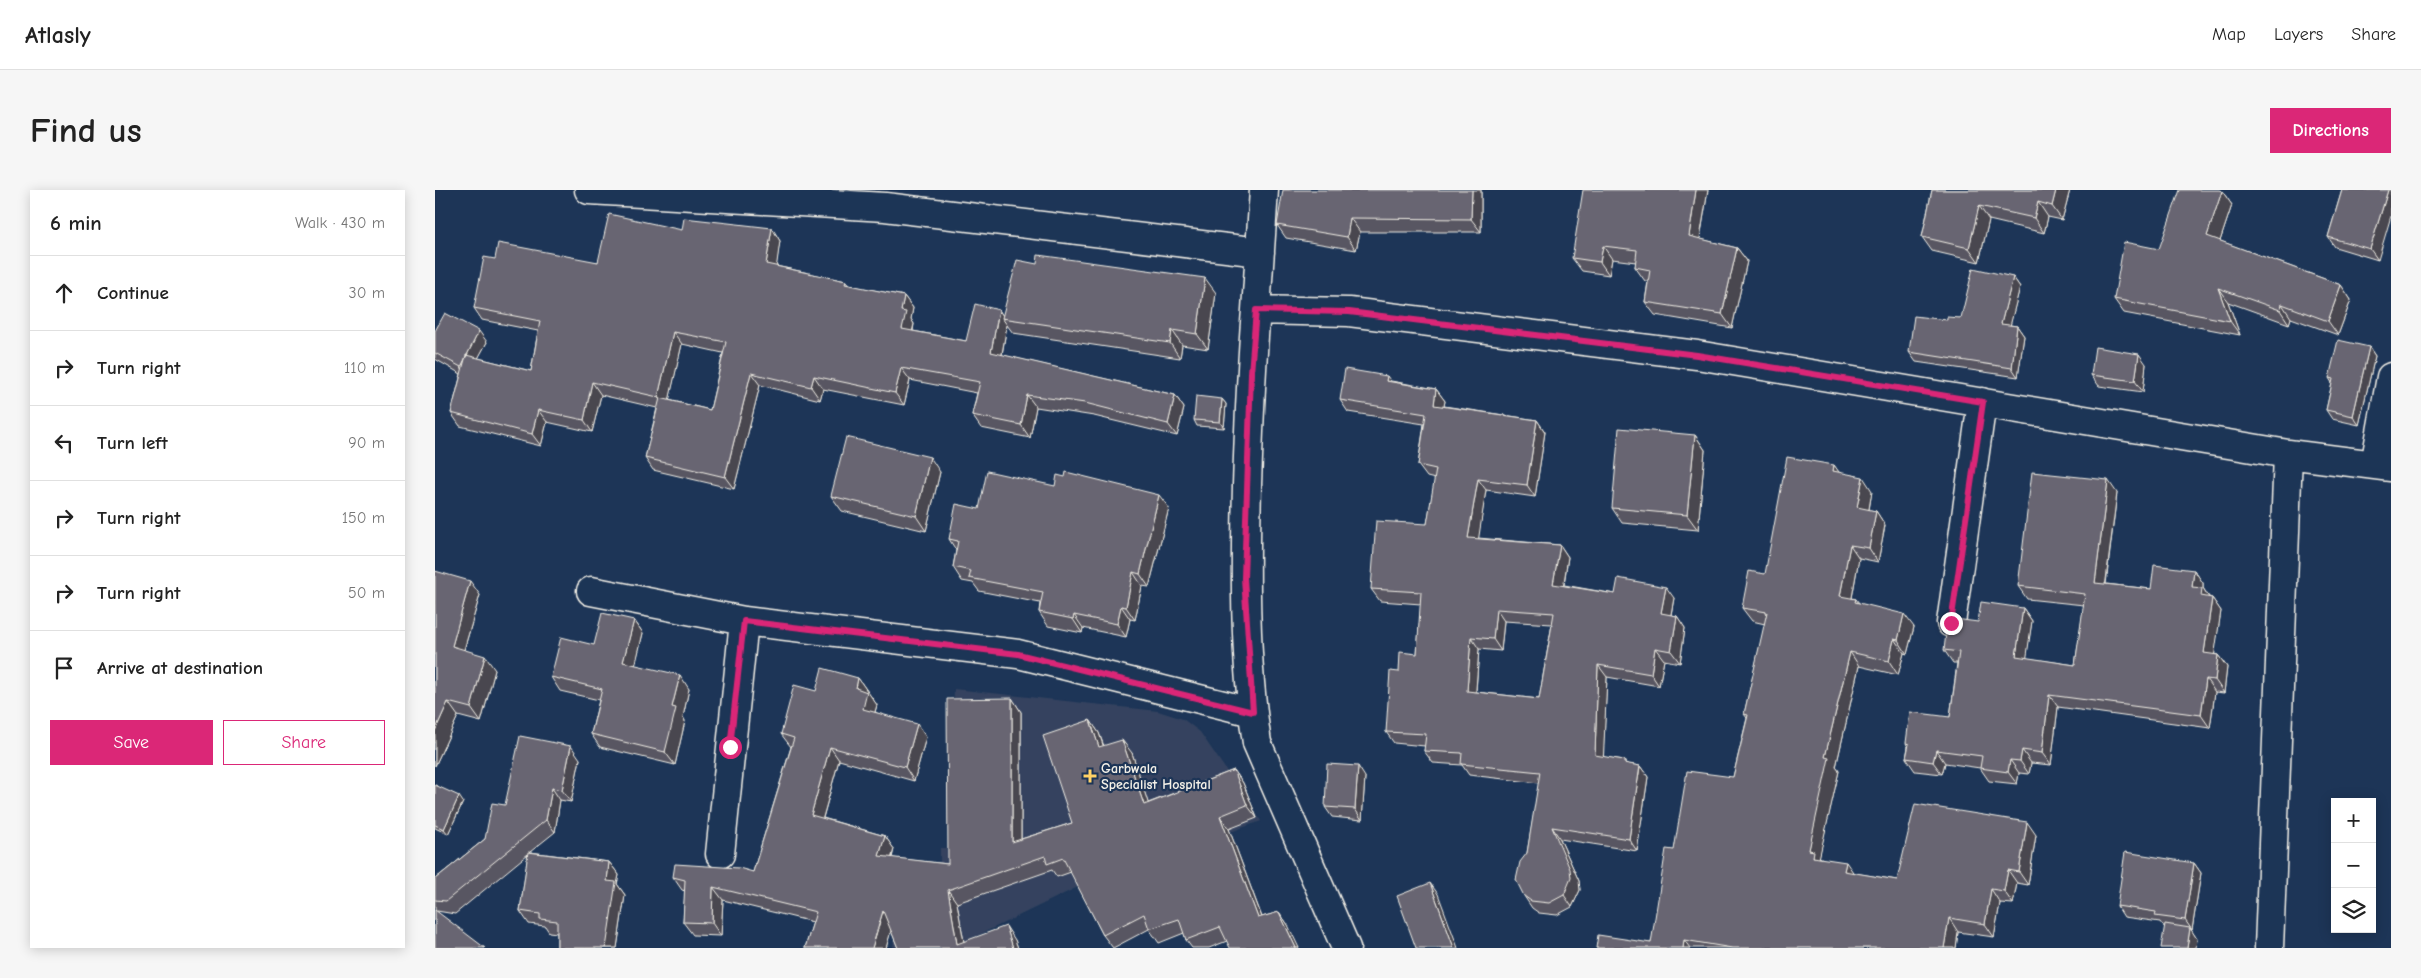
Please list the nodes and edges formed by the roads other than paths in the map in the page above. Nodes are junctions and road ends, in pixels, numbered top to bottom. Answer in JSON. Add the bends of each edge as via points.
{"nodes":[{"id":1,"x":589,"y":190,"type":"edge"},
{"id":2,"x":1264,"y":190,"type":"edge"},
{"id":3,"x":722,"y":194,"type":"edge"},
{"id":4,"x":1260,"y":252,"type":"junction"},
{"id":5,"x":1256,"y":310,"type":"junction"},
{"id":6,"x":2391,"y":377,"type":"edge"},
{"id":7,"x":1983,"y":402,"type":"junction"},
{"id":8,"x":2287,"y":454,"type":"junction"},
{"id":9,"x":2383,"y":466,"type":"edge"},
{"id":10,"x":591,"y":591,"type":"dead end"},
{"id":11,"x":744,"y":621,"type":"junction"},
{"id":12,"x":1951,"y":623,"type":"edge"},
{"id":13,"x":1253,"y":712,"type":"junction"},
{"id":14,"x":720,"y":854,"type":"dead end"},
{"id":15,"x":1346,"y":948,"type":"edge"},
{"id":16,"x":2269,"y":948,"type":"edge"}],
"edges":[{"from":1,"to":3,"type":"street"},
{"from":2,"to":4,"type":"street"},
{"from":3,"to":4,"type":"street","via":[[885,207]]},
{"from":4,"to":5,"type":"street"},
{"from":5,"to":7,"type":"street","via":[[1349,312],[1677,352]]},
{"from":5,"to":13,"type":"street","via":[[1244,578]]},
{"from":6,"to":9,"type":"street"},
{"from":7,"to":8,"type":"street"},
{"from":7,"to":12,"type":"street"},
{"from":8,"to":9,"type":"street"},
{"from":8,"to":16,"type":"street"},
{"from":10,"to":11,"type":"street"},
{"from":11,"to":13,"type":"street","via":[[1018,654]]},
{"from":11,"to":14,"type":"street"},
{"from":13,"to":15,"type":"street","via":[[1257,743]]}]}
